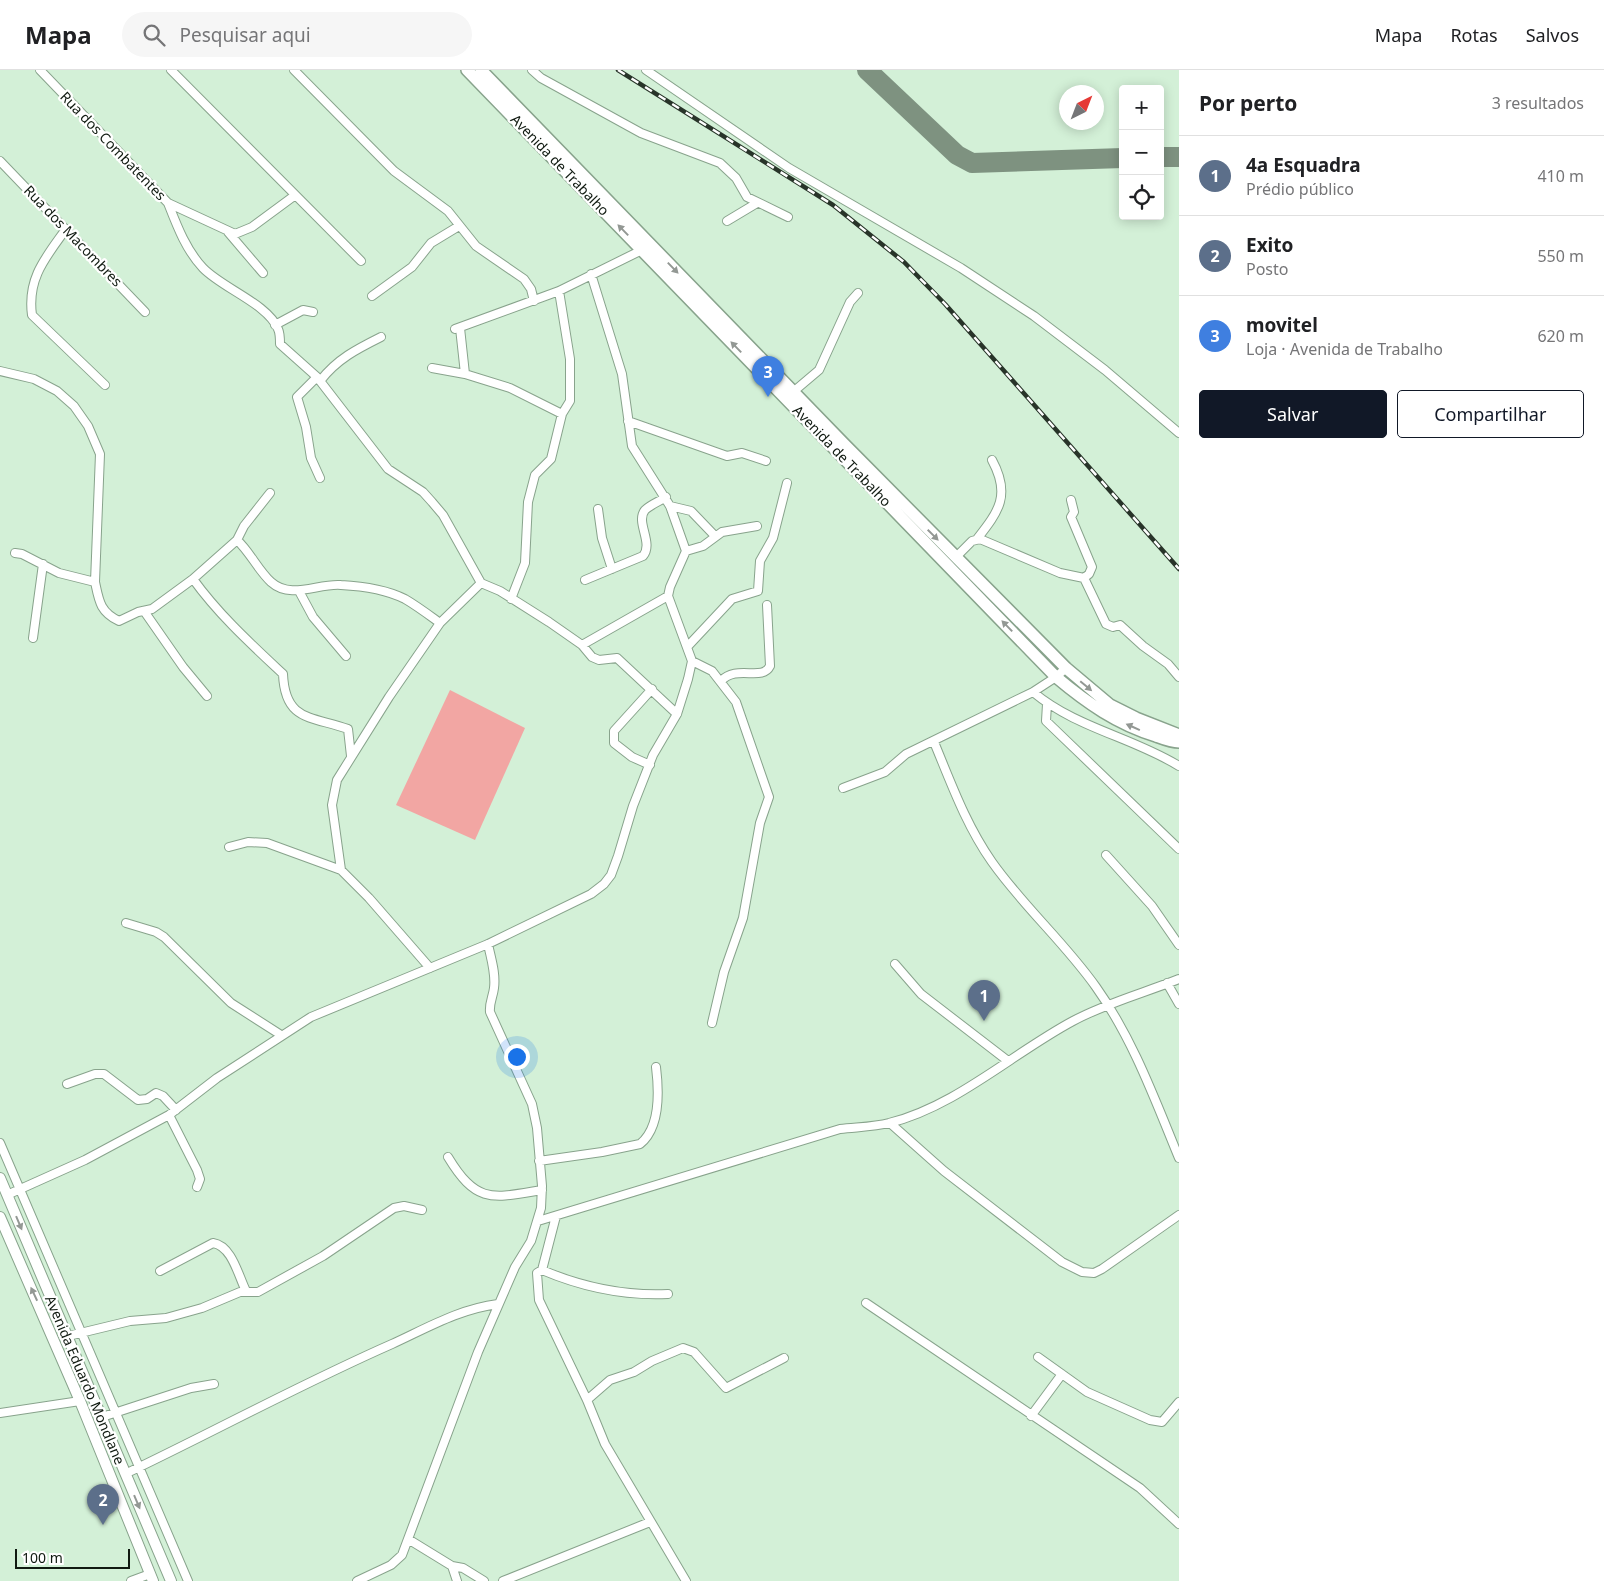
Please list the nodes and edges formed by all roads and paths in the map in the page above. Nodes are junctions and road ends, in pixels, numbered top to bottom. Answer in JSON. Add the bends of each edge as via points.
{"nodes":[{"id":1,"x":40,"y":70,"type":"edge"},
{"id":2,"x":171,"y":70,"type":"edge"},
{"id":3,"x":294,"y":70,"type":"edge"},
{"id":4,"x":467,"y":70,"type":"edge"},
{"id":5,"x":481,"y":70,"type":"edge"},
{"id":6,"x":532,"y":70,"type":"edge"},
{"id":7,"x":646,"y":70,"type":"edge"},
{"id":8,"x":516,"y":113,"type":"junction"},
{"id":9,"x":0,"y":161,"type":"edge"},
{"id":10,"x":294,"y":196,"type":"junction"},
{"id":11,"x":168,"y":203,"type":"junction"},
{"id":12,"x":757,"y":203,"type":"junction"},
{"id":13,"x":788,"y":217,"type":"dead end"},
{"id":14,"x":727,"y":221,"type":"dead end"},
{"id":15,"x":459,"y":226,"type":"junction"},
{"id":16,"x":66,"y":229,"type":"junction"},
{"id":17,"x":228,"y":232,"type":"junction"},
{"id":18,"x":646,"y":247,"type":"junction"},
{"id":19,"x":360,"y":262,"type":"dead end"},
{"id":20,"x":263,"y":273,"type":"dead end"},
{"id":21,"x":591,"y":274,"type":"junction"},
{"id":22,"x":559,"y":291,"type":"junction"},
{"id":23,"x":858,"y":293,"type":"dead end"},
{"id":24,"x":372,"y":296,"type":"dead end"},
{"id":25,"x":534,"y":301,"type":"junction"},
{"id":26,"x":145,"y":312,"type":"dead end"},
{"id":27,"x":313,"y":312,"type":"dead end"},
{"id":28,"x":275,"y":325,"type":"junction"},
{"id":29,"x":381,"y":337,"type":"dead end"},
{"id":30,"x":755,"y":360,"type":"junction"},
{"id":31,"x":432,"y":368,"type":"dead end"},
{"id":32,"x":0,"y":371,"type":"edge"},
{"id":33,"x":465,"y":374,"type":"junction"},
{"id":34,"x":319,"y":379,"type":"junction"},
{"id":35,"x":105,"y":385,"type":"dead end"},
{"id":36,"x":793,"y":392,"type":"junction"},
{"id":37,"x":562,"y":414,"type":"junction"},
{"id":38,"x":628,"y":421,"type":"junction"},
{"id":39,"x":1179,"y":433,"type":"edge"},
{"id":40,"x":840,"y":447,"type":"junction"},
{"id":41,"x":992,"y":460,"type":"dead end"},
{"id":42,"x":766,"y":461,"type":"dead end"},
{"id":43,"x":320,"y":478,"type":"dead end"},
{"id":44,"x":787,"y":483,"type":"dead end"},
{"id":45,"x":270,"y":493,"type":"dead end"},
{"id":46,"x":666,"y":498,"type":"junction"},
{"id":47,"x":1071,"y":500,"type":"dead end"},
{"id":48,"x":670,"y":506,"type":"junction"},
{"id":49,"x":598,"y":510,"type":"dead end"},
{"id":50,"x":910,"y":518,"type":"junction"},
{"id":51,"x":758,"y":526,"type":"dead end"},
{"id":52,"x":716,"y":536,"type":"junction"},
{"id":53,"x":976,"y":539,"type":"junction"},
{"id":54,"x":237,"y":540,"type":"junction"},
{"id":55,"x":686,"y":551,"type":"junction"},
{"id":56,"x":15,"y":553,"type":"dead end"},
{"id":57,"x":956,"y":558,"type":"junction"},
{"id":58,"x":43,"y":564,"type":"junction"},
{"id":59,"x":612,"y":569,"type":"junction"},
{"id":60,"x":1084,"y":578,"type":"junction"},
{"id":61,"x":193,"y":579,"type":"junction"},
{"id":62,"x":584,"y":580,"type":"dead end"},
{"id":63,"x":95,"y":582,"type":"junction"},
{"id":64,"x":481,"y":583,"type":"junction"},
{"id":65,"x":299,"y":591,"type":"junction"},
{"id":66,"x":668,"y":596,"type":"junction"},
{"id":67,"x":511,"y":599,"type":"junction"},
{"id":68,"x":767,"y":605,"type":"dead end"},
{"id":69,"x":998,"y":608,"type":"junction"},
{"id":70,"x":144,"y":611,"type":"junction"},
{"id":71,"x":440,"y":623,"type":"junction"},
{"id":72,"x":33,"y":638,"type":"dead end"},
{"id":73,"x":582,"y":645,"type":"junction"},
{"id":74,"x":688,"y":646,"type":"junction"},
{"id":75,"x":346,"y":656,"type":"dead end"},
{"id":76,"x":692,"y":661,"type":"junction"},
{"id":77,"x":1066,"y":668,"type":"junction"},
{"id":78,"x":1056,"y":677,"type":"junction"},
{"id":79,"x":1179,"y":677,"type":"edge"},
{"id":80,"x":721,"y":681,"type":"junction"},
{"id":81,"x":652,"y":689,"type":"junction"},
{"id":82,"x":1033,"y":692,"type":"junction"},
{"id":83,"x":207,"y":696,"type":"dead end"},
{"id":84,"x":1047,"y":704,"type":"junction"},
{"id":85,"x":677,"y":714,"type":"junction"},
{"id":86,"x":1179,"y":734,"type":"edge"},
{"id":87,"x":934,"y":742,"type":"junction"},
{"id":88,"x":1179,"y":742,"type":"edge"},
{"id":89,"x":351,"y":756,"type":"junction"},
{"id":90,"x":650,"y":764,"type":"junction"},
{"id":91,"x":1179,"y":766,"type":"edge"},
{"id":92,"x":843,"y":788,"type":"dead end"},
{"id":93,"x":229,"y":847,"type":"dead end"},
{"id":94,"x":1179,"y":849,"type":"edge"},
{"id":95,"x":1106,"y":855,"type":"dead end"},
{"id":96,"x":341,"y":870,"type":"junction"},
{"id":97,"x":126,"y":923,"type":"dead end"},
{"id":98,"x":488,"y":944,"type":"junction"},
{"id":99,"x":1179,"y":945,"type":"edge"},
{"id":100,"x":895,"y":964,"type":"dead end"},
{"id":101,"x":430,"y":968,"type":"junction"},
{"id":102,"x":1179,"y":978,"type":"edge"},
{"id":103,"x":1167,"y":984,"type":"junction"},
{"id":104,"x":1179,"y":1004,"type":"edge"},
{"id":105,"x":1108,"y":1005,"type":"junction"},
{"id":106,"x":712,"y":1023,"type":"dead end"},
{"id":107,"x":280,"y":1035,"type":"junction"},
{"id":108,"x":1008,"y":1061,"type":"junction"},
{"id":109,"x":656,"y":1068,"type":"dead end"},
{"id":110,"x":67,"y":1084,"type":"dead end"},
{"id":111,"x":176,"y":1110,"type":"junction"},
{"id":112,"x":169,"y":1116,"type":"junction"},
{"id":113,"x":890,"y":1123,"type":"junction"},
{"id":114,"x":0,"y":1143,"type":"edge"},
{"id":115,"x":448,"y":1157,"type":"dead end"},
{"id":116,"x":1179,"y":1158,"type":"edge"},
{"id":117,"x":539,"y":1161,"type":"junction"},
{"id":118,"x":0,"y":1178,"type":"edge"},
{"id":119,"x":197,"y":1187,"type":"dead end"},
{"id":120,"x":20,"y":1189,"type":"junction"},
{"id":121,"x":542,"y":1190,"type":"junction"},
{"id":122,"x":7,"y":1195,"type":"junction"},
{"id":123,"x":422,"y":1210,"type":"dead end"},
{"id":124,"x":1179,"y":1215,"type":"edge"},
{"id":125,"x":556,"y":1216,"type":"junction"},
{"id":126,"x":0,"y":1217,"type":"edge"},
{"id":127,"x":538,"y":1221,"type":"junction"},
{"id":128,"x":542,"y":1270,"type":"junction"},
{"id":129,"x":160,"y":1271,"type":"dead end"},
{"id":130,"x":246,"y":1291,"type":"junction"},
{"id":131,"x":668,"y":1294,"type":"dead end"},
{"id":132,"x":866,"y":1303,"type":"dead end"},
{"id":133,"x":498,"y":1304,"type":"junction"},
{"id":134,"x":82,"y":1332,"type":"junction"},
{"id":135,"x":68,"y":1336,"type":"junction"},
{"id":136,"x":1038,"y":1357,"type":"dead end"},
{"id":137,"x":784,"y":1358,"type":"dead end"},
{"id":138,"x":1062,"y":1374,"type":"junction"},
{"id":139,"x":214,"y":1384,"type":"dead end"},
{"id":140,"x":587,"y":1400,"type":"junction"},
{"id":141,"x":80,"y":1401,"type":"junction"},
{"id":142,"x":1179,"y":1402,"type":"edge"},
{"id":143,"x":0,"y":1413,"type":"edge"},
{"id":144,"x":116,"y":1413,"type":"junction"},
{"id":145,"x":1031,"y":1416,"type":"junction"},
{"id":146,"x":102,"y":1417,"type":"junction"},
{"id":147,"x":111,"y":1438,"type":"junction"},
{"id":148,"x":98,"y":1442,"type":"junction"},
{"id":149,"x":139,"y":1468,"type":"junction"},
{"id":150,"x":126,"y":1474,"type":"junction"},
{"id":151,"x":650,"y":1522,"type":"junction"},
{"id":152,"x":1179,"y":1524,"type":"edge"},
{"id":153,"x":408,"y":1539,"type":"junction"},
{"id":154,"x":452,"y":1566,"type":"junction"},
{"id":155,"x":152,"y":1578,"type":"edge"},
{"id":156,"x":373,"y":1578,"type":"edge"},
{"id":157,"x":131,"y":1581,"type":"edge"},
{"id":158,"x":171,"y":1581,"type":"edge"},
{"id":159,"x":188,"y":1581,"type":"edge"},
{"id":160,"x":357,"y":1581,"type":"edge"},
{"id":161,"x":457,"y":1581,"type":"edge"},
{"id":162,"x":484,"y":1581,"type":"edge"},
{"id":163,"x":504,"y":1581,"type":"edge"},
{"id":164,"x":686,"y":1581,"type":"edge"}],
"edges":[{"from":1,"to":11,"type":"street","name":"Rua dos Combatentes"},
{"from":2,"to":10,"type":"street"},
{"from":3,"to":15,"type":"street","via":[[394,171],[448,211]]},
{"from":4,"to":8,"type":"highway","name":"Avenida de Trabalho"},
{"from":5,"to":8,"type":"highway","name":"Avenida de Trabalho"},
{"from":6,"to":12,"type":"street","via":[[641,133],[720,163],[736,178],[747,197]]},
{"from":7,"to":39,"type":"street","via":[[789,168],[961,268],[1034,316],[1106,370]]},
{"from":8,"to":18,"type":"highway","name":"Avenida de Trabalho"},
{"from":9,"to":16,"type":"street","name":"Rua dos Macombres"},
{"from":10,"to":17,"type":"street","via":[[252,227],[235,234]]},
{"from":10,"to":19,"type":"street"},
{"from":11,"to":17,"type":"street"},
{"from":11,"to":28,"type":"street","name":"Rua dos Combatentes","via":[[178,229],[203,268],[248,299]]},
{"from":12,"to":13,"type":"street"},
{"from":12,"to":14,"type":"street"},
{"from":15,"to":24,"type":"street","via":[[431,242],[412,266]]},
{"from":15,"to":25,"type":"street","via":[[476,246],[524,279]]},
{"from":16,"to":26,"type":"street","name":"Rua dos Macombres"},
{"from":16,"to":35,"type":"street","via":[[34,278],[30,301],[32,315]]},
{"from":17,"to":20,"type":"street"},
{"from":18,"to":21,"type":"street"},
{"from":18,"to":30,"type":"highway","name":"Avenida de Trabalho"},
{"from":21,"to":22,"type":"street"},
{"from":21,"to":38,"type":"street","via":[[622,374]]},
{"from":22,"to":25,"type":"street"},
{"from":22,"to":37,"type":"street","via":[[571,381],[570,401]]},
{"from":23,"to":36,"type":"street","via":[[850,302],[819,370]]},
{"from":25,"to":33,"type":"street","via":[[457,329]]},
{"from":27,"to":28,"type":"street","via":[[303,310]]},
{"from":28,"to":34,"type":"street","name":"Rua dos Combatentes","via":[[279,329],[280,344]]},
{"from":29,"to":34,"type":"street","via":[[347,353]]},
{"from":30,"to":36,"type":"highway","name":"Avenida de Trabalho"},
{"from":30,"to":40,"type":"highway","name":"Avenida de Trabalho"},
{"from":31,"to":33,"type":"street"},
{"from":32,"to":63,"type":"street","via":[[34,379],[56,391],[74,406],[88,426],[100,454]]},
{"from":33,"to":37,"type":"street","via":[[510,388]]},
{"from":34,"to":43,"type":"street","via":[[297,397],[311,458]]},
{"from":34,"to":64,"type":"street","name":"Rua dos Combatentes","via":[[388,469],[422,492],[443,515]]},
{"from":36,"to":40,"type":"highway","name":"Avenida de Trabalho"},
{"from":37,"to":67,"type":"street","via":[[551,459],[535,475],[528,502],[525,563]]},
{"from":38,"to":42,"type":"street","via":[[727,456],[742,453]]},
{"from":38,"to":46,"type":"street","via":[[632,446]]},
{"from":40,"to":50,"type":"highway","name":"Avenida de Trabalho"},
{"from":41,"to":53,"type":"street","via":[[1001,478],[1002,497],[992,518]]},
{"from":44,"to":74,"type":"street","via":[[773,538],[760,560],[758,592],[732,599]]},
{"from":45,"to":54,"type":"street"},
{"from":46,"to":48,"type":"street"},
{"from":46,"to":59,"type":"street","via":[[643,515],[646,552],[643,556]]},
{"from":47,"to":60,"type":"street","via":[[1074,512],[1071,517],[1092,567]]},
{"from":48,"to":52,"type":"street","via":[[691,511]]},
{"from":48,"to":55,"type":"street"},
{"from":49,"to":59,"type":"street","via":[[602,538]]},
{"from":50,"to":57,"type":"highway","name":"Avenida de Trabalho","one_way":true},
{"from":50,"to":69,"type":"highway","name":"Avenida de Trabalho"},
{"from":51,"to":52,"type":"street","via":[[729,530]]},
{"from":52,"to":55,"type":"street","via":[[703,546]]},
{"from":53,"to":57,"type":"street"},
{"from":53,"to":60,"type":"street","via":[[1060,573]]},
{"from":54,"to":61,"type":"street"},
{"from":54,"to":65,"type":"street","via":[[271,582]]},
{"from":55,"to":66,"type":"street"},
{"from":56,"to":58,"type":"street"},
{"from":57,"to":69,"type":"highway","name":"Avenida de Trabalho"},
{"from":58,"to":63,"type":"street","via":[[59,573]]},
{"from":58,"to":72,"type":"street"},
{"from":59,"to":62,"type":"street"},
{"from":60,"to":79,"type":"street","via":[[1106,624],[1120,625]]},
{"from":61,"to":70,"type":"street","via":[[152,609]]},
{"from":61,"to":89,"type":"street","via":[[257,652],[283,674],[284,690],[292,708],[306,718],[348,728]]},
{"from":63,"to":70,"type":"street","via":[[99,602],[108,616],[119,621]]},
{"from":64,"to":67,"type":"street"},
{"from":64,"to":71,"type":"street"},
{"from":65,"to":71,"type":"street","via":[[341,585],[382,592],[404,599]]},
{"from":65,"to":75,"type":"street","via":[[313,617]]},
{"from":66,"to":73,"type":"street"},
{"from":66,"to":74,"type":"street"},
{"from":67,"to":73,"type":"street"},
{"from":68,"to":80,"type":"street","via":[[770,666],[762,673],[736,672],[726,675]]},
{"from":69,"to":77,"type":"highway","name":"Avenida de Trabalho"},
{"from":78,"to":69,"type":"highway","name":"Avenida de Trabalho","one_way":true},
{"from":70,"to":83,"type":"street"},
{"from":71,"to":89,"type":"street"},
{"from":73,"to":81,"type":"street","via":[[599,660],[616,658]]},
{"from":74,"to":76,"type":"street"},
{"from":76,"to":80,"type":"street","via":[[712,671]]},
{"from":76,"to":85,"type":"street"},
{"from":77,"to":78,"type":"street"},
{"from":77,"to":86,"type":"highway","name":"Avenida de Trabalho","one_way":true,"via":[[1110,705]]},
{"from":78,"to":82,"type":"street"},
{"from":88,"to":78,"type":"highway","name":"Avenida de Trabalho","one_way":true,"via":[[1142,732],[1115,720]]},
{"from":80,"to":106,"type":"street","via":[[736,702],[769,797],[760,823],[742,918]]},
{"from":81,"to":85,"type":"street"},
{"from":81,"to":90,"type":"street","via":[[612,737],[614,743],[632,757]]},
{"from":82,"to":84,"type":"street"},
{"from":82,"to":87,"type":"street"},
{"from":84,"to":91,"type":"street","via":[[1079,722]]},
{"from":84,"to":94,"type":"street","via":[[1046,721]]},
{"from":85,"to":90,"type":"street"},
{"from":87,"to":92,"type":"street","via":[[906,754],[885,772]]},
{"from":87,"to":105,"type":"street","via":[[958,803],[990,860],[1096,986]]},
{"from":89,"to":96,"type":"street","via":[[337,780],[332,805]]},
{"from":90,"to":98,"type":"street","via":[[618,856],[604,884]]},
{"from":93,"to":96,"type":"street","via":[[248,842],[267,843]]},
{"from":95,"to":99,"type":"street","via":[[1152,906]]},
{"from":96,"to":101,"type":"street"},
{"from":97,"to":107,"type":"street","via":[[164,937],[231,1003]]},
{"from":98,"to":101,"type":"street"},
{"from":98,"to":117,"type":"street","via":[[494,978],[490,1012],[532,1104]]},
{"from":100,"to":108,"type":"street","via":[[921,994]]},
{"from":101,"to":107,"type":"street","via":[[342,1003]]},
{"from":102,"to":103,"type":"street"},
{"from":103,"to":104,"type":"street"},
{"from":103,"to":105,"type":"street"},
{"from":105,"to":108,"type":"street","via":[[1066,1025]]},
{"from":105,"to":116,"type":"street","via":[[1125,1034]]},
{"from":107,"to":111,"type":"street"},
{"from":108,"to":113,"type":"street","via":[[985,1078],[932,1106]]},
{"from":109,"to":117,"type":"street","via":[[658,1090],[653,1124],[640,1144]]},
{"from":110,"to":111,"type":"street","via":[[104,1074],[138,1100],[156,1093]]},
{"from":111,"to":112,"type":"street"},
{"from":112,"to":119,"type":"street","via":[[197,1170],[200,1179]]},
{"from":112,"to":120,"type":"street","via":[[85,1160]]},
{"from":113,"to":124,"type":"street","via":[[983,1202],[1062,1262],[1082,1272],[1094,1273],[1102,1269]]},
{"from":113,"to":125,"type":"street","via":[[840,1130]]},
{"from":114,"to":120,"type":"street"},
{"from":115,"to":121,"type":"street","via":[[472,1187],[490,1196]]},
{"from":117,"to":121,"type":"street"},
{"from":118,"to":122,"type":"main road","name":"Avenida Eduardo Mondlane"},
{"from":120,"to":122,"type":"street"},
{"from":120,"to":134,"type":"street"},
{"from":121,"to":127,"type":"street"},
{"from":122,"to":135,"type":"main road","name":"Avenida Eduardo Mondlane","one_way":true},
{"from":123,"to":130,"type":"street","via":[[404,1206],[394,1208],[273,1286],[258,1292]]},
{"from":125,"to":127,"type":"street"},
{"from":125,"to":128,"type":"street"},
{"from":141,"to":126,"type":"main road","name":"Avenida Eduardo Mondlane","one_way":true},
{"from":127,"to":133,"type":"street"},
{"from":128,"to":131,"type":"street","via":[[585,1286],[642,1296]]},
{"from":128,"to":140,"type":"street","via":[[537,1273],[539,1300]]},
{"from":129,"to":130,"type":"street","via":[[213,1243],[219,1244],[228,1252]]},
{"from":130,"to":134,"type":"street","via":[[166,1318],[130,1321]]},
{"from":132,"to":145,"type":"street"},
{"from":133,"to":149,"type":"street","via":[[459,1312],[284,1393]]},
{"from":133,"to":153,"type":"street","via":[[438,1453]]},
{"from":134,"to":135,"type":"street"},
{"from":134,"to":144,"type":"street"},
{"from":135,"to":146,"type":"main road","name":"Avenida Eduardo Mondlane"},
{"from":136,"to":138,"type":"street"},
{"from":137,"to":140,"type":"street","via":[[726,1388],[694,1352],[683,1348],[610,1380]]},
{"from":138,"to":142,"type":"street","via":[[1104,1400],[1158,1423],[1168,1417]]},
{"from":138,"to":145,"type":"street"},
{"from":139,"to":144,"type":"street","via":[[191,1388]]},
{"from":140,"to":151,"type":"street","via":[[605,1444]]},
{"from":141,"to":143,"type":"street"},
{"from":141,"to":148,"type":"main road","name":"Avenida Eduardo Mondlane"},
{"from":144,"to":146,"type":"street"},
{"from":144,"to":149,"type":"street"},
{"from":145,"to":152,"type":"street","via":[[1140,1488]]},
{"from":146,"to":147,"type":"main road","name":"Avenida Eduardo Mondlane"},
{"from":147,"to":148,"type":"main road"},
{"from":147,"to":150,"type":"main road","name":"Avenida Eduardo Mondlane"},
{"from":148,"to":155,"type":"main road","name":"Avenida Eduardo Mondlane"},
{"from":149,"to":150,"type":"street"},
{"from":149,"to":159,"type":"street"},
{"from":150,"to":158,"type":"main road","name":"Avenida Eduardo Mondlane","one_way":true},
{"from":151,"to":163,"type":"street"},
{"from":151,"to":164,"type":"street"},
{"from":153,"to":154,"type":"street"},
{"from":153,"to":156,"type":"street","via":[[402,1555]]},
{"from":154,"to":161,"type":"street"},
{"from":154,"to":162,"type":"street","via":[[463,1568]]},
{"from":155,"to":157,"type":"street"},
{"from":156,"to":160,"type":"street"}]}
